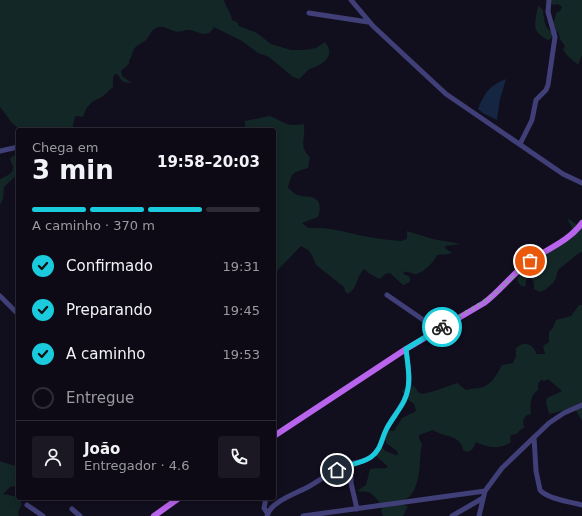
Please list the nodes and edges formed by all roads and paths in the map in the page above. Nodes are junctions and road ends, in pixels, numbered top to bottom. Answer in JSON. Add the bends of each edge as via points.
{"nodes":[{"id":1,"x":351,"y":0,"type":"edge"},
{"id":2,"x":549,"y":0,"type":"edge"},
{"id":3,"x":308,"y":13,"type":"dead end"},
{"id":4,"x":368,"y":22,"type":"junction"},
{"id":5,"x":520,"y":144,"type":"junction"},
{"id":6,"x":16,"y":147,"type":"edge"},
{"id":7,"x":0,"y":151,"type":"edge"},
{"id":8,"x":582,"y":183,"type":"edge"},
{"id":9,"x":582,"y":223,"type":"edge"},
{"id":10,"x":387,"y":295,"type":"dead end"},
{"id":11,"x":0,"y":296,"type":"edge"},
{"id":12,"x":16,"y":312,"type":"edge"},
{"id":13,"x":438,"y":330,"type":"junction"},
{"id":14,"x":406,"y":349,"type":"junction"},
{"id":15,"x":582,"y":405,"type":"edge"},
{"id":16,"x":276,"y":435,"type":"edge"},
{"id":17,"x":534,"y":437,"type":"junction"},
{"id":18,"x":347,"y":465,"type":"junction"},
{"id":19,"x":485,"y":491,"type":"junction"},
{"id":20,"x":482,"y":498,"type":"junction"},
{"id":21,"x":266,"y":500,"type":"edge"},
{"id":22,"x":171,"y":501,"type":"edge"},
{"id":23,"x":27,"y":505,"type":"dead end"},
{"id":24,"x":582,"y":505,"type":"edge"},
{"id":25,"x":72,"y":509,"type":"dead end"},
{"id":26,"x":357,"y":509,"type":"junction"},
{"id":27,"x":268,"y":515,"type":"edge"},
{"id":28,"x":43,"y":516,"type":"edge"},
{"id":29,"x":80,"y":516,"type":"edge"},
{"id":30,"x":155,"y":516,"type":"edge"},
{"id":31,"x":303,"y":516,"type":"edge"},
{"id":32,"x":452,"y":516,"type":"edge"},
{"id":33,"x":479,"y":516,"type":"edge"}],
"edges":[{"from":1,"to":4,"type":"street"},
{"from":2,"to":5,"type":"street","via":[[548,12],[555,37],[548,85],[536,100],[532,120]]},
{"from":3,"to":4,"type":"street"},
{"from":4,"to":5,"type":"street","via":[[446,94]]},
{"from":5,"to":8,"type":"street","via":[[563,174]]},
{"from":6,"to":7,"type":"street"},
{"from":9,"to":13,"type":"main road","via":[[570,236],[520,268],[490,298]]},
{"from":10,"to":13,"type":"street"},
{"from":11,"to":12,"type":"street"},
{"from":13,"to":14,"type":"main road"},
{"from":14,"to":16,"type":"main road"},
{"from":14,"to":18,"type":"street","via":[[409,385],[403,402],[375,453],[361,462]]},
{"from":15,"to":17,"type":"street","via":[[557,417]]},
{"from":17,"to":19,"type":"street","via":[[502,468]]},
{"from":17,"to":24,"type":"street","via":[[536,472],[542,493]]},
{"from":18,"to":26,"type":"street"},
{"from":18,"to":27,"type":"street","via":[[292,494],[272,507]]},
{"from":19,"to":20,"type":"street"},
{"from":19,"to":26,"type":"street"},
{"from":20,"to":32,"type":"street"},
{"from":20,"to":33,"type":"street"},
{"from":21,"to":27,"type":"street","via":[[264,508]]},
{"from":22,"to":30,"type":"main road"},
{"from":23,"to":28,"type":"street"},
{"from":25,"to":29,"type":"street"},
{"from":26,"to":31,"type":"street"}]}
